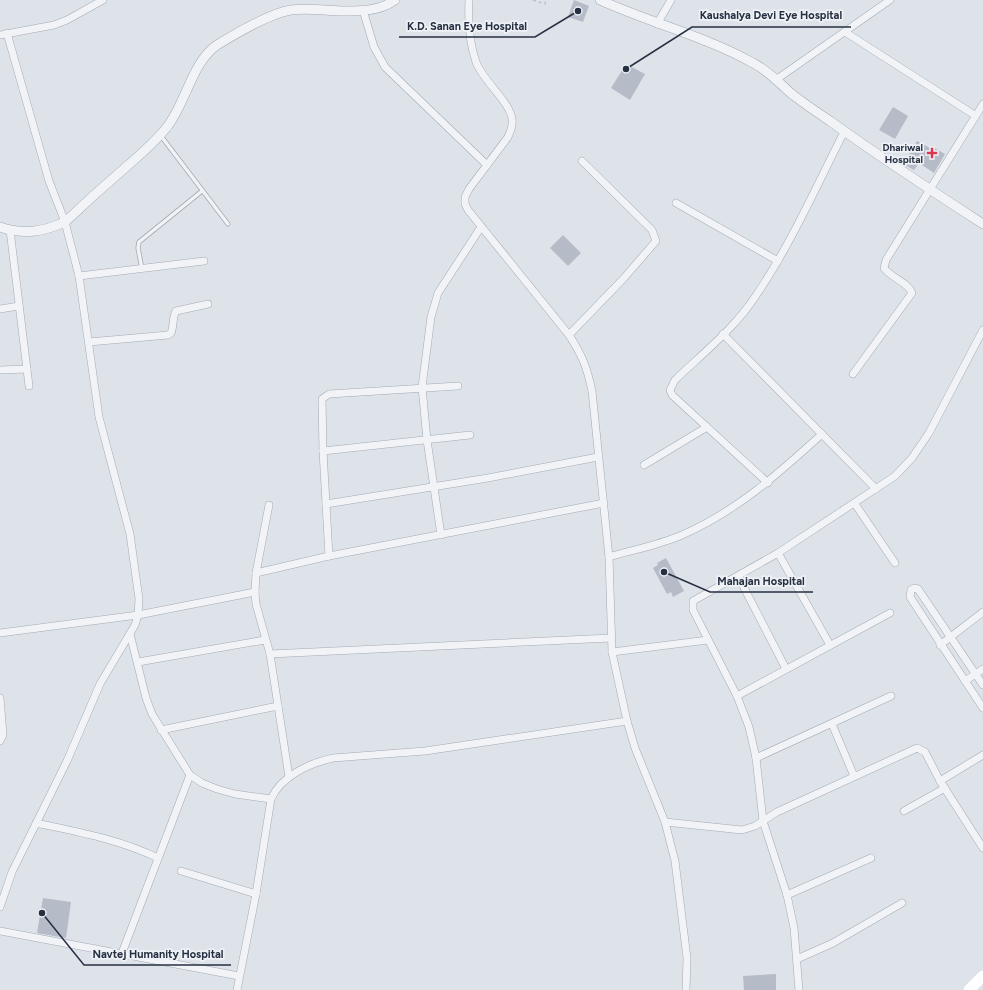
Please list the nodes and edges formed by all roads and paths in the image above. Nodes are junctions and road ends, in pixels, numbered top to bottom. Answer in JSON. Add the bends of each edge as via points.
{"nodes":[{"id":1,"x":103,"y":0,"type":"edge"},
{"id":2,"x":395,"y":0,"type":"edge"},
{"id":3,"x":468,"y":0,"type":"edge"},
{"id":4,"x":533,"y":0,"type":"edge"},
{"id":5,"x":546,"y":0,"type":"edge"},
{"id":6,"x":600,"y":0,"type":"edge"},
{"id":7,"x":670,"y":0,"type":"edge"},
{"id":8,"x":890,"y":0,"type":"edge"},
{"id":9,"x":363,"y":10,"type":"junction"},
{"id":10,"x":658,"y":24,"type":"junction"},
{"id":11,"x":845,"y":32,"type":"junction"},
{"id":12,"x":4,"y":34,"type":"edge"},
{"id":13,"x":777,"y":79,"type":"junction"},
{"id":14,"x":983,"y":104,"type":"edge"},
{"id":15,"x":976,"y":116,"type":"junction"},
{"id":16,"x":844,"y":132,"type":"junction"},
{"id":17,"x":160,"y":136,"type":"junction"},
{"id":18,"x":582,"y":161,"type":"dead end"},
{"id":19,"x":487,"y":165,"type":"junction"},
{"id":20,"x":931,"y":190,"type":"junction"},
{"id":21,"x":202,"y":191,"type":"junction"},
{"id":22,"x":676,"y":203,"type":"dead end"},
{"id":23,"x":64,"y":222,"type":"junction"},
{"id":24,"x":228,"y":224,"type":"dead end"},
{"id":25,"x":983,"y":224,"type":"edge"},
{"id":26,"x":0,"y":227,"type":"edge"},
{"id":27,"x":481,"y":227,"type":"junction"},
{"id":28,"x":10,"y":230,"type":"junction"},
{"id":29,"x":204,"y":261,"type":"dead end"},
{"id":30,"x":778,"y":261,"type":"junction"},
{"id":31,"x":142,"y":269,"type":"junction"},
{"id":32,"x":79,"y":276,"type":"junction"},
{"id":33,"x":208,"y":304,"type":"dead end"},
{"id":34,"x":19,"y":306,"type":"junction"},
{"id":35,"x":0,"y":309,"type":"edge"},
{"id":36,"x":983,"y":330,"type":"edge"},
{"id":37,"x":723,"y":334,"type":"junction"},
{"id":38,"x":569,"y":335,"type":"junction"},
{"id":39,"x":89,"y":342,"type":"junction"},
{"id":40,"x":27,"y":369,"type":"junction"},
{"id":41,"x":0,"y":370,"type":"edge"},
{"id":42,"x":853,"y":374,"type":"dead end"},
{"id":43,"x":29,"y":386,"type":"dead end"},
{"id":44,"x":458,"y":386,"type":"dead end"},
{"id":45,"x":422,"y":387,"type":"junction"},
{"id":46,"x":707,"y":427,"type":"junction"},
{"id":47,"x":822,"y":434,"type":"junction"},
{"id":48,"x":470,"y":435,"type":"dead end"},
{"id":49,"x":427,"y":440,"type":"junction"},
{"id":50,"x":323,"y":451,"type":"junction"},
{"id":51,"x":598,"y":457,"type":"junction"},
{"id":52,"x":644,"y":465,"type":"dead end"},
{"id":53,"x":768,"y":483,"type":"junction"},
{"id":54,"x":433,"y":487,"type":"junction"},
{"id":55,"x":876,"y":489,"type":"junction"},
{"id":56,"x":604,"y":503,"type":"junction"},
{"id":57,"x":326,"y":504,"type":"junction"},
{"id":58,"x":855,"y":504,"type":"junction"},
{"id":59,"x":269,"y":505,"type":"dead end"},
{"id":60,"x":441,"y":535,"type":"junction"},
{"id":61,"x":778,"y":553,"type":"junction"},
{"id":62,"x":329,"y":556,"type":"junction"},
{"id":63,"x":609,"y":557,"type":"junction"},
{"id":64,"x":895,"y":563,"type":"dead end"},
{"id":65,"x":256,"y":573,"type":"junction"},
{"id":66,"x":738,"y":576,"type":"junction"},
{"id":67,"x":255,"y":592,"type":"junction"},
{"id":68,"x":983,"y":612,"type":"edge"},
{"id":69,"x":890,"y":613,"type":"dead end"},
{"id":70,"x":138,"y":615,"type":"junction"},
{"id":71,"x":0,"y":633,"type":"edge"},
{"id":72,"x":130,"y":634,"type":"junction"},
{"id":73,"x":950,"y":637,"type":"junction"},
{"id":74,"x":611,"y":638,"type":"junction"},
{"id":75,"x":265,"y":640,"type":"junction"},
{"id":76,"x":708,"y":640,"type":"junction"},
{"id":77,"x":940,"y":645,"type":"junction"},
{"id":78,"x":830,"y":646,"type":"junction"},
{"id":79,"x":612,"y":652,"type":"junction"},
{"id":80,"x":270,"y":654,"type":"junction"},
{"id":81,"x":138,"y":662,"type":"junction"},
{"id":82,"x":786,"y":669,"type":"junction"},
{"id":83,"x":983,"y":670,"type":"edge"},
{"id":84,"x":976,"y":674,"type":"junction"},
{"id":85,"x":965,"y":681,"type":"junction"},
{"id":86,"x":983,"y":686,"type":"edge"},
{"id":87,"x":737,"y":696,"type":"junction"},
{"id":88,"x":891,"y":696,"type":"dead end"},
{"id":89,"x":0,"y":698,"type":"edge"},
{"id":90,"x":278,"y":706,"type":"junction"},
{"id":91,"x":983,"y":708,"type":"edge"},
{"id":92,"x":627,"y":721,"type":"junction"},
{"id":93,"x":832,"y":724,"type":"junction"},
{"id":94,"x":161,"y":730,"type":"junction"},
{"id":95,"x":0,"y":741,"type":"edge"},
{"id":96,"x":983,"y":755,"type":"edge"},
{"id":97,"x":756,"y":758,"type":"junction"},
{"id":98,"x":190,"y":775,"type":"junction"},
{"id":99,"x":854,"y":776,"type":"junction"},
{"id":100,"x":289,"y":777,"type":"junction"},
{"id":101,"x":943,"y":784,"type":"junction"},
{"id":102,"x":271,"y":799,"type":"junction"},
{"id":103,"x":904,"y":811,"type":"dead end"},
{"id":104,"x":763,"y":821,"type":"junction"},
{"id":105,"x":665,"y":822,"type":"junction"},
{"id":106,"x":36,"y":823,"type":"junction"},
{"id":107,"x":983,"y":848,"type":"edge"},
{"id":108,"x":158,"y":858,"type":"junction"},
{"id":109,"x":870,"y":858,"type":"dead end"},
{"id":110,"x":181,"y":871,"type":"dead end"},
{"id":111,"x":256,"y":894,"type":"junction"},
{"id":112,"x":787,"y":895,"type":"junction"},
{"id":113,"x":902,"y":904,"type":"dead end"},
{"id":114,"x":0,"y":907,"type":"edge"},
{"id":115,"x":0,"y":931,"type":"edge"},
{"id":116,"x":122,"y":953,"type":"junction"},
{"id":117,"x":796,"y":959,"type":"junction"},
{"id":118,"x":239,"y":976,"type":"junction"},
{"id":119,"x":983,"y":976,"type":"edge"},
{"id":120,"x":237,"y":990,"type":"edge"},
{"id":121,"x":686,"y":990,"type":"edge"},
{"id":122,"x":799,"y":990,"type":"edge"},
{"id":123,"x":970,"y":990,"type":"edge"}],
"edges":[{"from":1,"to":12,"type":"street","via":[[54,25]]},
{"from":2,"to":9,"type":"street","via":[[385,6]]},
{"from":3,"to":19,"type":"street","via":[[469,29],[480,72],[512,118],[508,137]]},
{"from":4,"to":5,"type":"path","via":[[545,4]]},
{"from":6,"to":10,"type":"street"},
{"from":7,"to":10,"type":"street"},
{"from":8,"to":11,"type":"street"},
{"from":9,"to":17,"type":"street","via":[[281,12],[218,45],[202,60],[176,115]]},
{"from":9,"to":19,"type":"street","via":[[374,47],[385,67]]},
{"from":10,"to":13,"type":"street","via":[[694,35],[729,50]]},
{"from":11,"to":13,"type":"street"},
{"from":11,"to":15,"type":"street"},
{"from":12,"to":23,"type":"street","via":[[49,182]]},
{"from":13,"to":16,"type":"street"},
{"from":14,"to":15,"type":"street"},
{"from":15,"to":20,"type":"street"},
{"from":16,"to":20,"type":"street"},
{"from":16,"to":30,"type":"street"},
{"from":17,"to":21,"type":"lane"},
{"from":17,"to":23,"type":"street"},
{"from":18,"to":38,"type":"street","via":[[652,230],[656,241]]},
{"from":19,"to":27,"type":"street","via":[[465,197],[465,204]]},
{"from":20,"to":25,"type":"street"},
{"from":20,"to":42,"type":"street","via":[[884,264],[887,272],[912,290],[911,296]]},
{"from":21,"to":24,"type":"lane"},
{"from":21,"to":31,"type":"lane","via":[[139,242]]},
{"from":22,"to":30,"type":"street"},
{"from":23,"to":28,"type":"street","via":[[37,232],[23,233]]},
{"from":23,"to":32,"type":"street"},
{"from":26,"to":28,"type":"street"},
{"from":27,"to":38,"type":"street"},
{"from":27,"to":45,"type":"street","via":[[443,284],[434,303]]},
{"from":28,"to":34,"type":"street"},
{"from":29,"to":31,"type":"street"},
{"from":30,"to":37,"type":"street","via":[[755,298]]},
{"from":31,"to":32,"type":"street"},
{"from":32,"to":39,"type":"street"},
{"from":33,"to":39,"type":"street","via":[[176,311],[172,330],[168,335]]},
{"from":34,"to":35,"type":"street"},
{"from":34,"to":40,"type":"street"},
{"from":36,"to":55,"type":"street","via":[[929,433],[912,458],[895,476]]},
{"from":37,"to":46,"type":"street","via":[[675,380],[670,390],[672,395]]},
{"from":37,"to":47,"type":"street"},
{"from":38,"to":51,"type":"street","via":[[582,354],[587,367],[592,391]]},
{"from":39,"to":70,"type":"street","via":[[100,417],[130,534],[139,599]]},
{"from":40,"to":41,"type":"street"},
{"from":40,"to":43,"type":"street"},
{"from":44,"to":45,"type":"street"},
{"from":45,"to":49,"type":"street"},
{"from":45,"to":50,"type":"street","via":[[324,396],[321,403]]},
{"from":46,"to":52,"type":"street"},
{"from":46,"to":53,"type":"street"},
{"from":47,"to":53,"type":"street"},
{"from":47,"to":55,"type":"street"},
{"from":48,"to":49,"type":"street"},
{"from":49,"to":50,"type":"street"},
{"from":49,"to":54,"type":"street"},
{"from":50,"to":57,"type":"street"},
{"from":51,"to":54,"type":"street"},
{"from":51,"to":56,"type":"street"},
{"from":53,"to":63,"type":"street","via":[[726,512],[681,536]]},
{"from":54,"to":57,"type":"street"},
{"from":54,"to":60,"type":"street"},
{"from":55,"to":58,"type":"street"},
{"from":56,"to":60,"type":"street"},
{"from":56,"to":63,"type":"street"},
{"from":57,"to":62,"type":"street"},
{"from":58,"to":61,"type":"street"},
{"from":58,"to":64,"type":"street"},
{"from":59,"to":65,"type":"street"},
{"from":60,"to":62,"type":"street"},
{"from":61,"to":66,"type":"street"},
{"from":61,"to":78,"type":"street"},
{"from":62,"to":65,"type":"street"},
{"from":63,"to":74,"type":"street"},
{"from":65,"to":67,"type":"street"},
{"from":66,"to":76,"type":"street","via":[[693,601],[693,610]]},
{"from":66,"to":82,"type":"street"},
{"from":67,"to":70,"type":"street"},
{"from":67,"to":75,"type":"street"},
{"from":68,"to":73,"type":"street"},
{"from":69,"to":78,"type":"street"},
{"from":70,"to":71,"type":"street"},
{"from":70,"to":72,"type":"street"},
{"from":72,"to":81,"type":"street"},
{"from":72,"to":106,"type":"street","via":[[100,684],[67,761]]},
{"from":73,"to":77,"type":"street"},
{"from":73,"to":77,"type":"street","via":[[918,589],[911,590],[910,597]]},
{"from":73,"to":84,"type":"street"},
{"from":74,"to":79,"type":"street"},
{"from":74,"to":80,"type":"street"},
{"from":75,"to":80,"type":"street"},
{"from":75,"to":81,"type":"street"},
{"from":76,"to":79,"type":"street"},
{"from":76,"to":87,"type":"street"},
{"from":77,"to":85,"type":"street"},
{"from":78,"to":82,"type":"street"},
{"from":79,"to":92,"type":"street"},
{"from":80,"to":90,"type":"street"},
{"from":81,"to":94,"type":"street","via":[[146,698]]},
{"from":82,"to":87,"type":"street"},
{"from":83,"to":84,"type":"street"},
{"from":84,"to":85,"type":"street"},
{"from":84,"to":86,"type":"street"},
{"from":85,"to":91,"type":"street"},
{"from":87,"to":97,"type":"street","via":[[749,727]]},
{"from":88,"to":93,"type":"street"},
{"from":89,"to":95,"type":"street","via":[[4,735]]},
{"from":90,"to":94,"type":"street"},
{"from":90,"to":100,"type":"street"},
{"from":92,"to":100,"type":"street","via":[[425,751],[339,757],[322,760]]},
{"from":92,"to":105,"type":"street","via":[[635,748]]},
{"from":93,"to":97,"type":"street"},
{"from":93,"to":99,"type":"street"},
{"from":94,"to":98,"type":"street"},
{"from":96,"to":101,"type":"street"},
{"from":97,"to":104,"type":"street"},
{"from":98,"to":102,"type":"street","via":[[217,789]]},
{"from":98,"to":108,"type":"street"},
{"from":99,"to":101,"type":"street","via":[[917,748],[925,752]]},
{"from":99,"to":104,"type":"street"},
{"from":100,"to":102,"type":"street","via":[[275,790]]},
{"from":101,"to":103,"type":"street"},
{"from":101,"to":107,"type":"street"},
{"from":102,"to":111,"type":"street"},
{"from":104,"to":105,"type":"street","via":[[742,830]]},
{"from":104,"to":112,"type":"street"},
{"from":105,"to":121,"type":"street","via":[[675,862],[681,904],[687,958]]},
{"from":106,"to":108,"type":"street","via":[[110,839]]},
{"from":106,"to":114,"type":"street","via":[[12,872]]},
{"from":108,"to":116,"type":"street"},
{"from":109,"to":112,"type":"street"},
{"from":110,"to":111,"type":"street"},
{"from":111,"to":118,"type":"street"},
{"from":112,"to":117,"type":"street","via":[[794,928]]},
{"from":113,"to":117,"type":"street","via":[[833,943]]},
{"from":115,"to":116,"type":"street"},
{"from":116,"to":118,"type":"street"},
{"from":117,"to":122,"type":"street"},
{"from":118,"to":120,"type":"street"},
{"from":119,"to":123,"type":"main road"}]}
